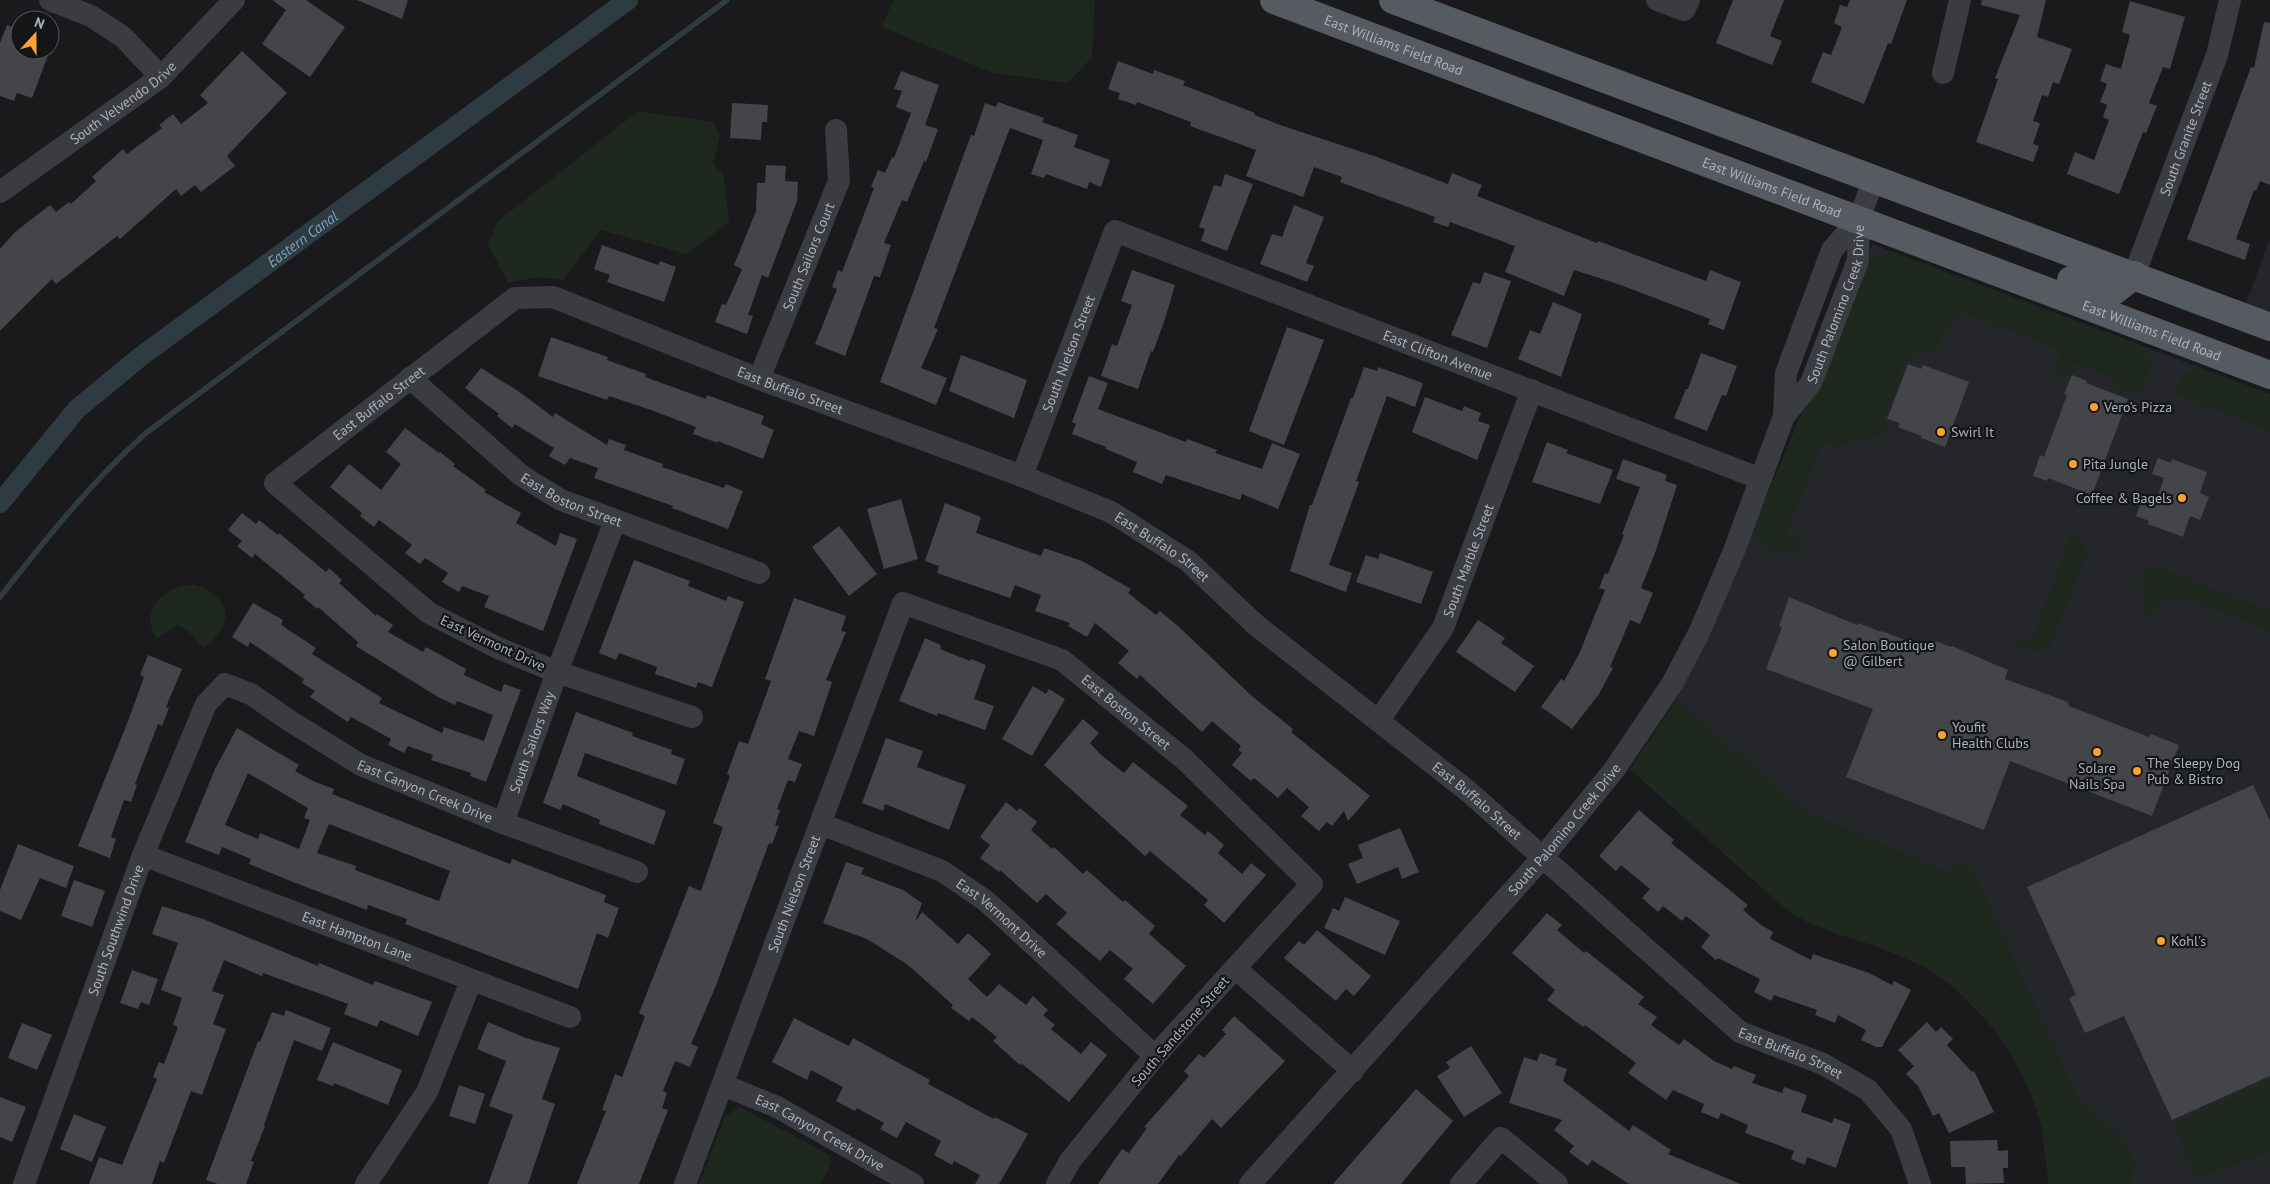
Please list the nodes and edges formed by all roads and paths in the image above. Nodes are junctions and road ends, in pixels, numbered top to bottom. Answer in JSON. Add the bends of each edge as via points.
{"nodes":[{"id":1,"x":50,"y":0,"type":"edge"},
{"id":2,"x":234,"y":0,"type":"edge"},
{"id":3,"x":1274,"y":0,"type":"edge"},
{"id":4,"x":1393,"y":0,"type":"edge"},
{"id":5,"x":1657,"y":0,"type":"edge"},
{"id":6,"x":1960,"y":0,"type":"edge"},
{"id":7,"x":2230,"y":0,"type":"edge"},
{"id":8,"x":1686,"y":5,"type":"edge"},
{"id":9,"x":1943,"y":72,"type":"dead end"},
{"id":10,"x":161,"y":76,"type":"junction"},
{"id":11,"x":836,"y":130,"type":"dead end"},
{"id":12,"x":1874,"y":180,"type":"junction"},
{"id":13,"x":0,"y":192,"type":"edge"},
{"id":14,"x":1859,"y":218,"type":"junction"},
{"id":15,"x":1115,"y":231,"type":"joint"},
{"id":16,"x":2134,"y":275,"type":"junction"},
{"id":17,"x":2031,"y":284,"type":"junction"},
{"id":18,"x":2270,"y":327,"type":"edge"},
{"id":19,"x":2270,"y":375,"type":"edge"},
{"id":20,"x":410,"y":378,"type":"junction"},
{"id":21,"x":759,"y":379,"type":"junction"},
{"id":22,"x":1532,"y":390,"type":"junction"},
{"id":23,"x":1022,"y":476,"type":"junction"},
{"id":24,"x":1761,"y":479,"type":"junction"},
{"id":25,"x":275,"y":483,"type":"joint"},
{"id":26,"x":615,"y":521,"type":"junction"},
{"id":27,"x":759,"y":573,"type":"dead end"},
{"id":28,"x":903,"y":603,"type":"joint"},
{"id":29,"x":557,"y":672,"type":"junction"},
{"id":30,"x":225,"y":684,"type":"joint"},
{"id":31,"x":692,"y":717,"type":"dead end"},
{"id":32,"x":1379,"y":720,"type":"junction"},
{"id":33,"x":503,"y":823,"type":"junction"},
{"id":34,"x":821,"y":824,"type":"junction"},
{"id":35,"x":143,"y":855,"type":"junction"},
{"id":36,"x":1543,"y":857,"type":"junction"},
{"id":37,"x":636,"y":872,"type":"dead end"},
{"id":38,"x":1312,"y":884,"type":"joint"},
{"id":39,"x":1235,"y":968,"type":"junction"},
{"id":40,"x":471,"y":981,"type":"junction"},
{"id":41,"x":570,"y":1017,"type":"dead end"},
{"id":42,"x":1155,"y":1056,"type":"junction"},
{"id":43,"x":1352,"y":1071,"type":"junction"},
{"id":44,"x":723,"y":1085,"type":"junction"},
{"id":45,"x":1920,"y":1182,"type":"edge"},
{"id":46,"x":24,"y":1184,"type":"edge"},
{"id":47,"x":366,"y":1184,"type":"edge"},
{"id":48,"x":685,"y":1184,"type":"edge"},
{"id":49,"x":912,"y":1184,"type":"edge"},
{"id":50,"x":1057,"y":1184,"type":"edge"},
{"id":51,"x":1250,"y":1184,"type":"edge"},
{"id":52,"x":1460,"y":1184,"type":"edge"},
{"id":53,"x":1557,"y":1184,"type":"edge"}],
"edges":[{"from":1,"to":10,"type":"street","via":[[91,16],[123,37]]},
{"from":2,"to":10,"type":"street","name":"South Velvendo Drive"},
{"from":3,"to":14,"type":"main road","name":"East Williams Field Road"},
{"from":4,"to":12,"type":"main road"},
{"from":5,"to":8,"type":"street"},
{"from":6,"to":9,"type":"street"},
{"from":7,"to":16,"type":"street","name":"South Granite Street","via":[[2217,55]]},
{"from":10,"to":13,"type":"street","name":"South Velvendo Drive"},
{"from":11,"to":21,"type":"street","name":"South Sailors Court","via":[[839,182]]},
{"from":12,"to":14,"type":"street","name":"South Palomino Creek Drive"},
{"from":12,"to":16,"type":"main road"},
{"from":14,"to":17,"type":"main road","name":"East Williams Field Road"},
{"from":14,"to":24,"type":"street","name":"South Palomino Creek Drive","via":[[1832,250],[1786,373],[1784,416]]},
{"from":15,"to":22,"type":"street","name":"East Clifton Avenue"},
{"from":15,"to":23,"type":"street","name":"South Nielson Street"},
{"from":16,"to":17,"type":"main road","via":[[2114,292],[2100,291],[2058,276]]},
{"from":16,"to":18,"type":"main road"},
{"from":17,"to":19,"type":"main road","name":"East Williams Field Road"},
{"from":20,"to":21,"type":"street","name":"East Buffalo Street","via":[[515,298],[553,297]]},
{"from":20,"to":25,"type":"street","name":"East Buffalo Street"},
{"from":20,"to":26,"type":"street","name":"East Boston Street","via":[[522,476],[561,500]]},
{"from":21,"to":23,"type":"street","name":"East Buffalo Street"},
{"from":22,"to":24,"type":"street","name":"East Clifton Avenue"},
{"from":22,"to":32,"type":"street","name":"South Marble Street","via":[[1443,628]]},
{"from":23,"to":32,"type":"street","name":"East Buffalo Street","via":[[1111,512],[1188,561],[1256,625]]},
{"from":24,"to":36,"type":"street","name":"South Palomino Creek Drive","via":[[1699,633],[1672,684],[1614,770]]},
{"from":25,"to":29,"type":"street","name":"East Vermont Drive","via":[[428,613],[498,648]]},
{"from":26,"to":27,"type":"street","name":"East Boston Street"},
{"from":26,"to":29,"type":"street","name":"South Sailors Way"},
{"from":28,"to":34,"type":"street","name":"South Nielson Street"},
{"from":28,"to":38,"type":"street","name":"East Boston Street","via":[[1062,660],[1184,759]]},
{"from":29,"to":31,"type":"street","name":"East Vermont Drive"},
{"from":29,"to":33,"type":"street","name":"South Sailors Way"},
{"from":30,"to":33,"type":"street","name":"East Canyon Creek Drive","via":[[251,694],[361,765]]},
{"from":30,"to":35,"type":"street","name":"South Southwind Drive","via":[[206,704]]},
{"from":32,"to":36,"type":"street","name":"East Buffalo Street"},
{"from":33,"to":37,"type":"street","name":"East Canyon Creek Drive"},
{"from":34,"to":42,"type":"street","name":"East Vermont Drive","via":[[942,871],[986,901]]},
{"from":34,"to":44,"type":"street","name":"South Nielson Street"},
{"from":35,"to":40,"type":"street","name":"East Hampton Lane"},
{"from":35,"to":46,"type":"street","name":"South Southwind Drive"},
{"from":36,"to":43,"type":"street","name":"South Palomino Creek Drive"},
{"from":36,"to":45,"type":"street","name":"East Buffalo Street","via":[[1740,1032],[1823,1064],[1868,1090],[1901,1129]]},
{"from":38,"to":39,"type":"street","name":"South Sandstone Street"},
{"from":39,"to":42,"type":"street","name":"South Sandstone Street"},
{"from":39,"to":43,"type":"street"},
{"from":40,"to":41,"type":"street","name":"East Hampton Lane"},
{"from":40,"to":47,"type":"street","via":[[427,1092]]},
{"from":42,"to":50,"type":"street","name":"South Sandstone Street","via":[[1070,1161]]},
{"from":43,"to":51,"type":"street","name":"South Palomino Creek Drive"},
{"from":44,"to":48,"type":"street","name":"South Nielson Street"},
{"from":44,"to":49,"type":"street","name":"East Canyon Creek Drive","via":[[777,1107]]},
{"from":52,"to":53,"type":"street","via":[[1501,1138]]}]}
